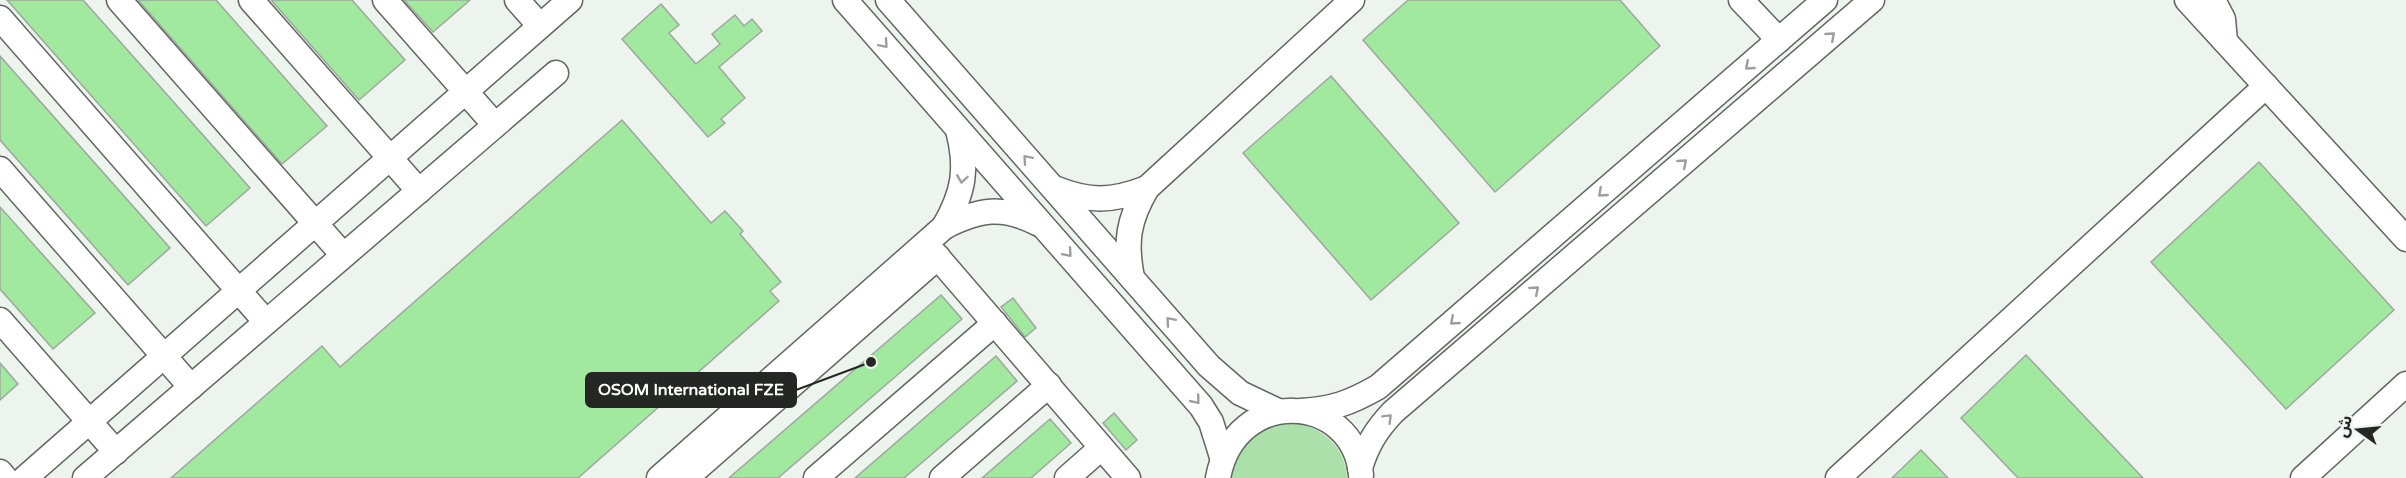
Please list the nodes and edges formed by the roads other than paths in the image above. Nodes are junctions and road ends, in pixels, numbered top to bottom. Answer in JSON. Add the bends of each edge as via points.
{"nodes":[{"id":1,"x":118,"y":0,"type":"edge"},
{"id":2,"x":250,"y":0,"type":"edge"},
{"id":3,"x":385,"y":0,"type":"edge"},
{"id":4,"x":517,"y":0,"type":"edge"},
{"id":5,"x":570,"y":0,"type":"edge"},
{"id":6,"x":845,"y":0,"type":"edge"},
{"id":7,"x":1352,"y":0,"type":"edge"},
{"id":8,"x":1741,"y":0,"type":"edge"},
{"id":9,"x":1825,"y":0,"type":"edge"},
{"id":10,"x":1872,"y":0,"type":"edge"},
{"id":11,"x":2187,"y":0,"type":"edge"},
{"id":12,"x":2213,"y":0,"type":"edge"},
{"id":13,"x":894,"y":4,"type":"edge"},
{"id":14,"x":0,"y":18,"type":"edge"},
{"id":15,"x":540,"y":27,"type":"junction"},
{"id":16,"x":1779,"y":40,"type":"junction"},
{"id":17,"x":2225,"y":41,"type":"junction"},
{"id":18,"x":555,"y":73,"type":"dead end"},
{"id":19,"x":2266,"y":86,"type":"junction"},
{"id":20,"x":466,"y":92,"type":"junction"},
{"id":21,"x":495,"y":125,"type":"junction"},
{"id":22,"x":958,"y":128,"type":"junction"},
{"id":23,"x":390,"y":158,"type":"junction"},
{"id":24,"x":0,"y":169,"type":"edge"},
{"id":25,"x":1053,"y":188,"type":"junction"},
{"id":26,"x":1147,"y":188,"type":"junction"},
{"id":27,"x":418,"y":191,"type":"junction"},
{"id":28,"x":315,"y":224,"type":"junction"},
{"id":29,"x":944,"y":227,"type":"junction"},
{"id":30,"x":1044,"y":227,"type":"junction"},
{"id":31,"x":2404,"y":232,"type":"edge"},
{"id":32,"x":932,"y":250,"type":"junction"},
{"id":33,"x":343,"y":255,"type":"junction"},
{"id":34,"x":1132,"y":278,"type":"junction"},
{"id":35,"x":239,"y":291,"type":"junction"},
{"id":36,"x":0,"y":320,"type":"edge"},
{"id":37,"x":266,"y":322,"type":"junction"},
{"id":38,"x":995,"y":323,"type":"junction"},
{"id":39,"x":164,"y":356,"type":"junction"},
{"id":40,"x":2406,"y":384,"type":"edge"},
{"id":41,"x":1049,"y":385,"type":"junction"},
{"id":42,"x":191,"y":387,"type":"junction"},
{"id":43,"x":1289,"y":411,"type":"junction"},
{"id":44,"x":89,"y":422,"type":"junction"},
{"id":45,"x":1101,"y":448,"type":"junction"},
{"id":46,"x":116,"y":452,"type":"junction"},
{"id":47,"x":1220,"y":467,"type":"edge"},
{"id":48,"x":0,"y":472,"type":"edge"},
{"id":49,"x":1361,"y":473,"type":"edge"},
{"id":50,"x":672,"y":476,"type":"edge"},
{"id":51,"x":5,"y":478,"type":"edge"},
{"id":52,"x":25,"y":478,"type":"edge"},
{"id":53,"x":85,"y":478,"type":"edge"},
{"id":54,"x":816,"y":478,"type":"edge"},
{"id":55,"x":942,"y":478,"type":"edge"},
{"id":56,"x":1067,"y":478,"type":"edge"},
{"id":57,"x":1128,"y":478,"type":"edge"},
{"id":58,"x":1838,"y":478,"type":"edge"},
{"id":59,"x":2303,"y":478,"type":"edge"}],
"edges":[{"from":1,"to":28,"type":"street"},
{"from":2,"to":23,"type":"street"},
{"from":3,"to":20,"type":"street"},
{"from":4,"to":15,"type":"street"},
{"from":5,"to":15,"type":"street"},
{"from":6,"to":22,"type":"street","one_way":true},
{"from":7,"to":26,"type":"street"},
{"from":8,"to":16,"type":"street"},
{"from":9,"to":16,"type":"street"},
{"from":49,"to":10,"type":"street","one_way":true,"via":[[1367,447],[1393,412]]},
{"from":11,"to":17,"type":"street"},
{"from":12,"to":17,"type":"street","via":[[2223,19]]},
{"from":25,"to":13,"type":"street","one_way":true},
{"from":14,"to":35,"type":"street"},
{"from":15,"to":20,"type":"street"},
{"from":16,"to":43,"type":"street","one_way":true,"via":[[1378,387],[1337,406]]},
{"from":17,"to":19,"type":"street"},
{"from":18,"to":21,"type":"street"},
{"from":19,"to":31,"type":"street"},
{"from":19,"to":58,"type":"street"},
{"from":20,"to":21,"type":"street"},
{"from":20,"to":23,"type":"street"},
{"from":21,"to":27,"type":"street"},
{"from":22,"to":29,"type":"street","one_way":true,"via":[[964,153],[964,179],[957,204]]},
{"from":22,"to":30,"type":"street"},
{"from":23,"to":27,"type":"street"},
{"from":23,"to":28,"type":"street"},
{"from":24,"to":39,"type":"street"},
{"from":25,"to":26,"type":"street","via":[[1076,197],[1100,200],[1124,197]]},
{"from":25,"to":34,"type":"street"},
{"from":26,"to":34,"type":"street","via":[[1129,231],[1127,255]]},
{"from":27,"to":33,"type":"street"},
{"from":28,"to":33,"type":"street"},
{"from":28,"to":35,"type":"street"},
{"from":29,"to":30,"type":"street","via":[[968,214],[994,210],[1021,214]]},
{"from":29,"to":32,"type":"street"},
{"from":30,"to":47,"type":"street","one_way":true,"via":[[1202,406],[1211,422]]},
{"from":32,"to":38,"type":"street"},
{"from":32,"to":50,"type":"street"},
{"from":33,"to":37,"type":"street"},
{"from":43,"to":34,"type":"street","one_way":true,"via":[[1240,393],[1224,381]]},
{"from":35,"to":37,"type":"street"},
{"from":35,"to":39,"type":"street"},
{"from":36,"to":44,"type":"street"},
{"from":37,"to":42,"type":"street"},
{"from":38,"to":41,"type":"street"},
{"from":38,"to":54,"type":"street"},
{"from":39,"to":42,"type":"street"},
{"from":39,"to":44,"type":"street"},
{"from":40,"to":59,"type":"street"},
{"from":41,"to":45,"type":"street"},
{"from":41,"to":55,"type":"street"},
{"from":42,"to":46,"type":"street"},
{"from":43,"to":47,"type":"street","via":[[1260,417],[1244,427],[1231,441]]},
{"from":43,"to":49,"type":"street","via":[[1322,418],[1340,430],[1353,448]]},
{"from":44,"to":46,"type":"street"},
{"from":44,"to":52,"type":"street"},
{"from":45,"to":56,"type":"street"},
{"from":45,"to":57,"type":"street"},
{"from":46,"to":53,"type":"street"},
{"from":48,"to":51,"type":"street"}]}
